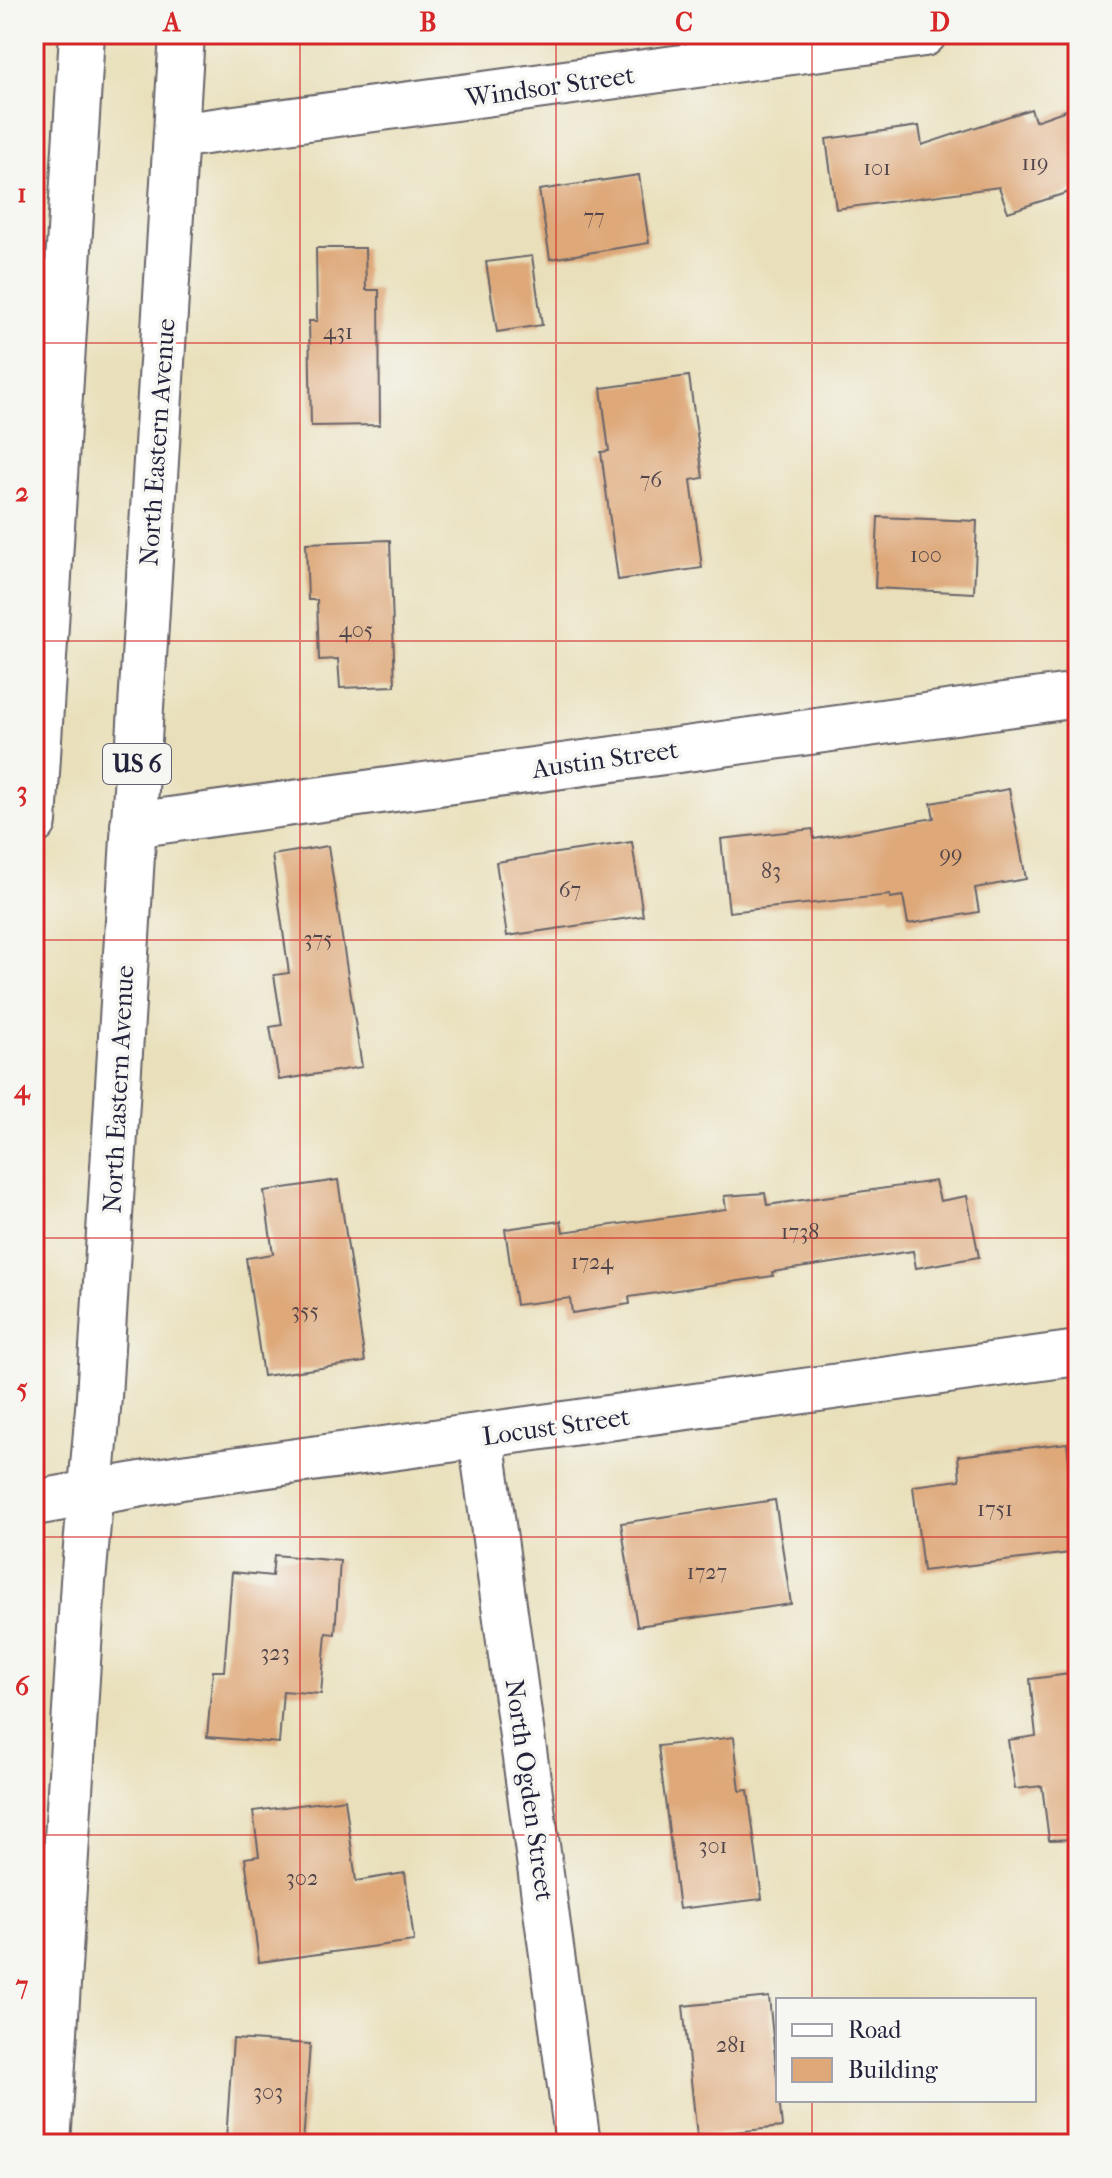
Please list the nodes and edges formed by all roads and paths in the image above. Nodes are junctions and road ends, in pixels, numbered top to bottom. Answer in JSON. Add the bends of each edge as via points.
{"nodes":[{"id":1,"x":82,"y":34,"type":"edge"},
{"id":2,"x":182,"y":34,"type":"edge"},
{"id":3,"x":924,"y":34,"type":"edge"},
{"id":4,"x":176,"y":136,"type":"junction"},
{"id":5,"x":1078,"y":695,"type":"edge"},
{"id":6,"x":34,"y":822,"type":"edge"},
{"id":7,"x":133,"y":825,"type":"junction"},
{"id":8,"x":1078,"y":1353,"type":"edge"},
{"id":9,"x":481,"y":1437,"type":"junction"},
{"id":10,"x":91,"y":1493,"type":"junction"},
{"id":11,"x":34,"y":1503,"type":"edge"},
{"id":12,"x":48,"y":2144,"type":"edge"},
{"id":13,"x":578,"y":2144,"type":"edge"}],
"edges":[{"from":1,"to":6,"type":"street"},
{"from":2,"to":4,"type":"street","name":"North Eastern Avenue","number":"US 6"},
{"from":3,"to":4,"type":"street","name":"Windsor Street"},
{"from":4,"to":7,"type":"street","name":"North Eastern Avenue","number":"US 6"},
{"from":5,"to":7,"type":"street","name":"Austin Street"},
{"from":7,"to":10,"type":"street","name":"North Eastern Avenue","number":"US 6"},
{"from":8,"to":9,"type":"street","name":"Locust Street"},
{"from":9,"to":10,"type":"street","name":"Locust Street"},
{"from":9,"to":13,"type":"street","name":"North Ogden Street"},
{"from":10,"to":11,"type":"street","name":"Locust Street"},
{"from":10,"to":12,"type":"street","name":"North Eastern Avenue","number":"US 6"}]}
